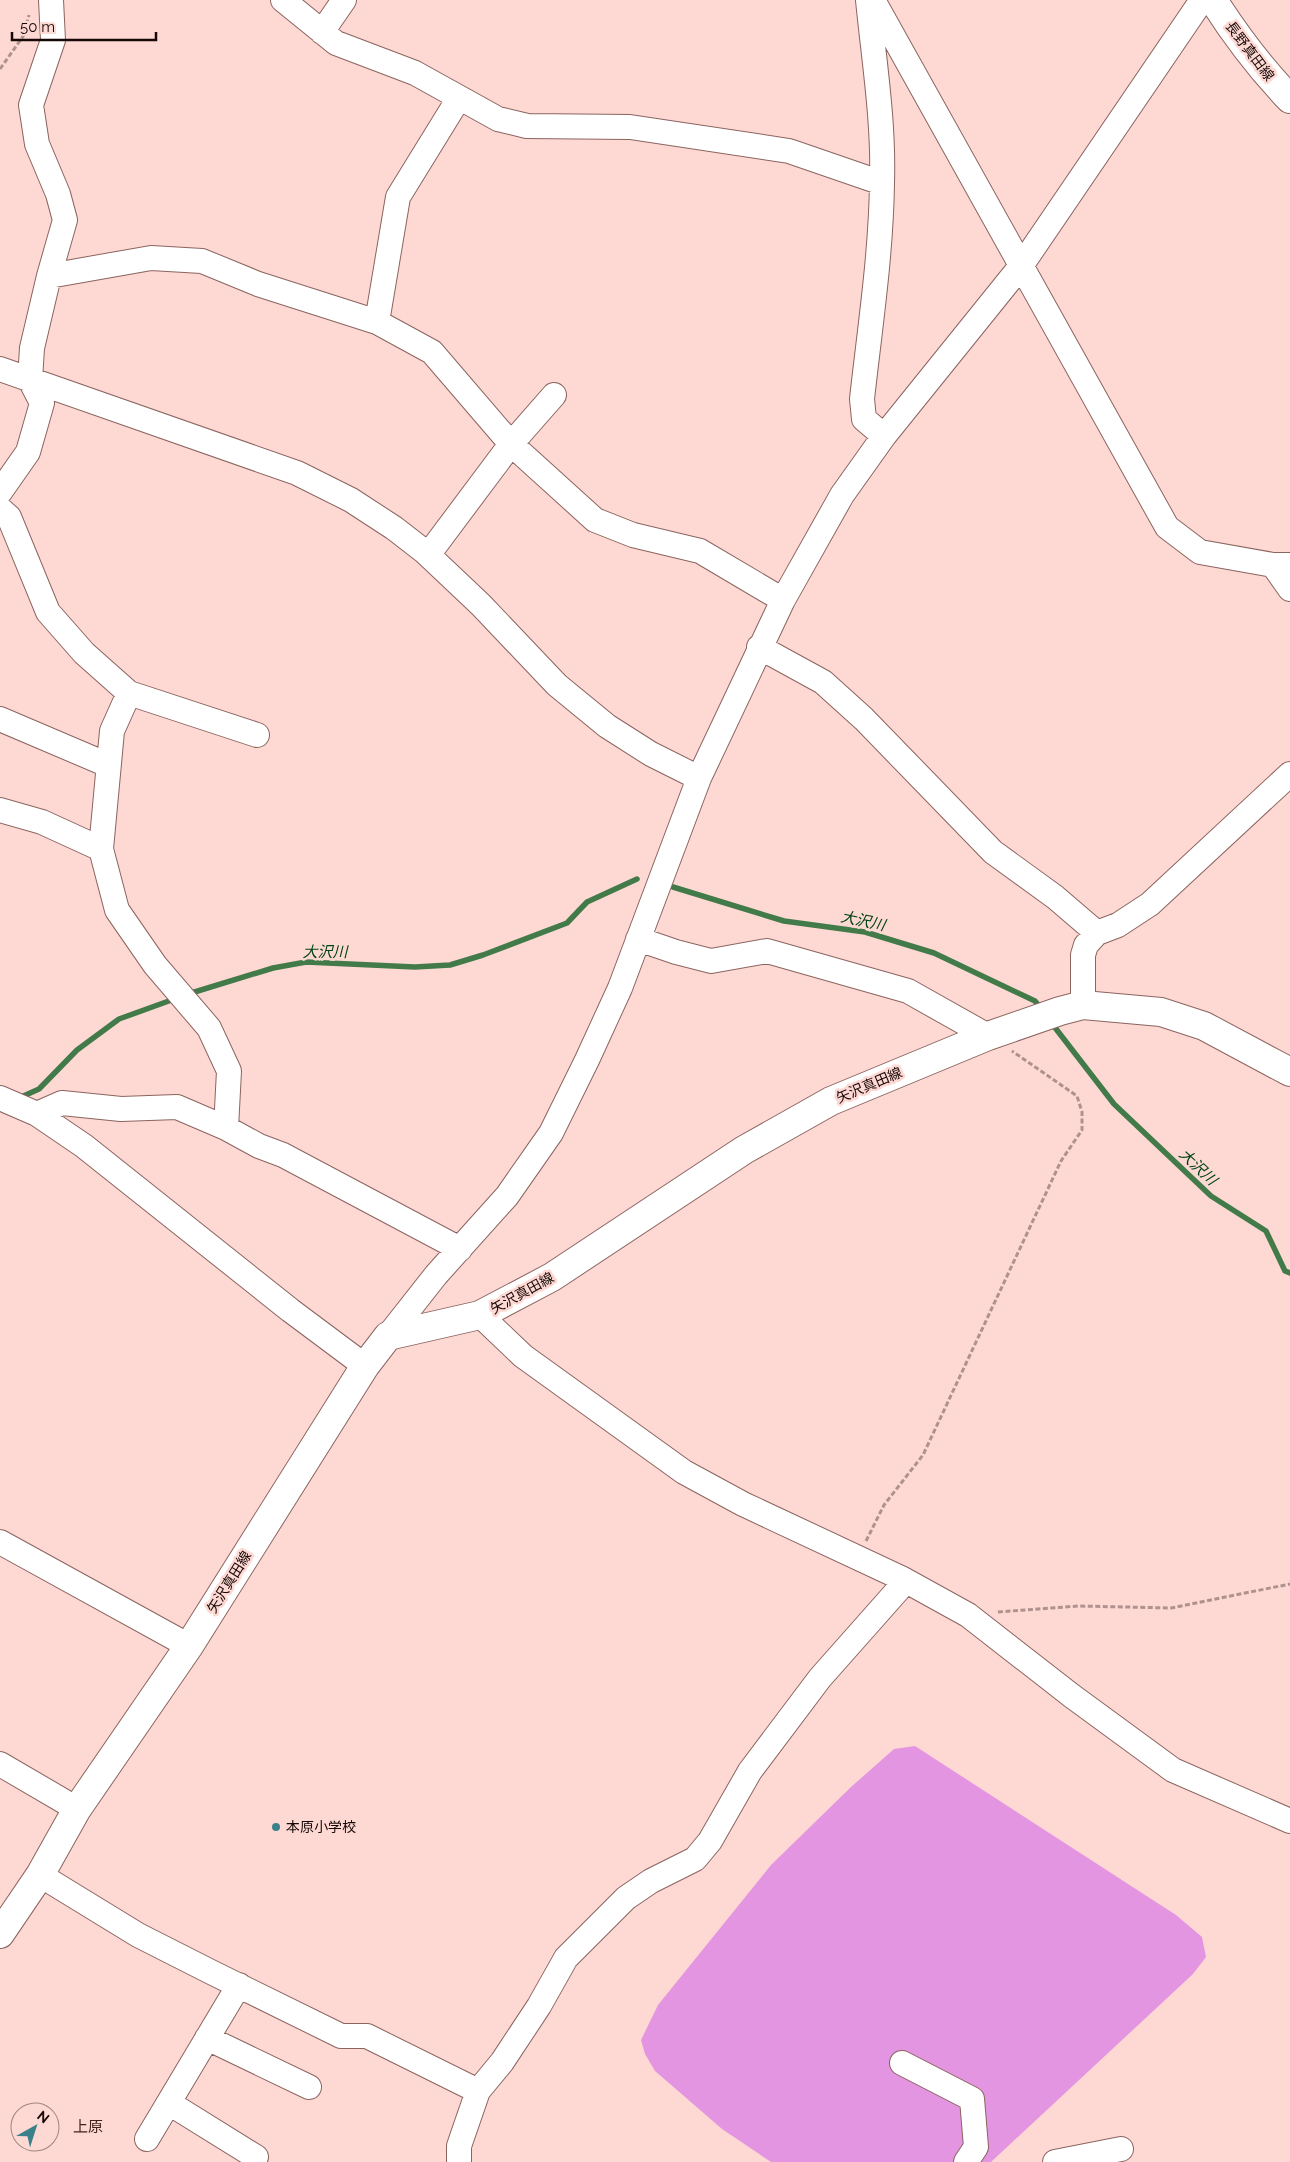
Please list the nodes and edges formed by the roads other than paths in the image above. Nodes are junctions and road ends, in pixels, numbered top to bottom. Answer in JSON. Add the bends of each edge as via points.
{"nodes":[{"id":1,"x":283,"y":0,"type":"edge"},
{"id":2,"x":344,"y":0,"type":"edge"},
{"id":3,"x":868,"y":0,"type":"edge"},
{"id":4,"x":873,"y":0,"type":"edge"},
{"id":5,"x":1202,"y":0,"type":"edge"},
{"id":6,"x":1213,"y":0,"type":"edge"},
{"id":7,"x":41,"y":4,"type":"edge"},
{"id":8,"x":322,"y":32,"type":"junction"},
{"id":9,"x":459,"y":98,"type":"junction"},
{"id":10,"x":1290,"y":99,"type":"edge"},
{"id":11,"x":882,"y":183,"type":"junction"},
{"id":12,"x":1021,"y":266,"type":"junction"},
{"id":13,"x":49,"y":276,"type":"junction"},
{"id":14,"x":377,"y":322,"type":"junction"},
{"id":15,"x":0,"y":369,"type":"edge"},
{"id":16,"x":30,"y":380,"type":"junction"},
{"id":17,"x":554,"y":395,"type":"dead end"},
{"id":18,"x":884,"y":436,"type":"junction"},
{"id":19,"x":511,"y":444,"type":"junction"},
{"id":20,"x":0,"y":492,"type":"edge"},
{"id":21,"x":0,"y":509,"type":"edge"},
{"id":22,"x":428,"y":556,"type":"junction"},
{"id":23,"x":1282,"y":565,"type":"edge"},
{"id":24,"x":1290,"y":589,"type":"edge"},
{"id":25,"x":783,"y":600,"type":"junction"},
{"id":26,"x":759,"y":647,"type":"junction"},
{"id":27,"x":129,"y":693,"type":"junction"},
{"id":28,"x":0,"y":719,"type":"edge"},
{"id":29,"x":257,"y":735,"type":"dead end"},
{"id":30,"x":108,"y":765,"type":"junction"},
{"id":31,"x":1290,"y":774,"type":"edge"},
{"id":32,"x":699,"y":778,"type":"junction"},
{"id":33,"x":0,"y":810,"type":"edge"},
{"id":34,"x":101,"y":849,"type":"junction"},
{"id":35,"x":1097,"y":933,"type":"junction"},
{"id":36,"x":638,"y":940,"type":"junction"},
{"id":37,"x":1083,"y":1005,"type":"junction"},
{"id":38,"x":988,"y":1036,"type":"junction"},
{"id":39,"x":1290,"y":1072,"type":"edge"},
{"id":40,"x":0,"y":1098,"type":"edge"},
{"id":41,"x":37,"y":1114,"type":"junction"},
{"id":42,"x":226,"y":1128,"type":"junction"},
{"id":43,"x":460,"y":1249,"type":"junction"},
{"id":44,"x":480,"y":1315,"type":"junction"},
{"id":45,"x":388,"y":1336,"type":"junction"},
{"id":46,"x":365,"y":1366,"type":"junction"},
{"id":47,"x":0,"y":1542,"type":"edge"},
{"id":48,"x":905,"y":1582,"type":"junction"},
{"id":49,"x":189,"y":1646,"type":"junction"},
{"id":50,"x":0,"y":1764,"type":"edge"},
{"id":51,"x":77,"y":1808,"type":"junction"},
{"id":52,"x":1290,"y":1821,"type":"edge"},
{"id":53,"x":40,"y":1875,"type":"junction"},
{"id":54,"x":0,"y":1934,"type":"edge"},
{"id":55,"x":238,"y":1985,"type":"junction"},
{"id":56,"x":207,"y":2038,"type":"junction"},
{"id":57,"x":902,"y":2063,"type":"dead end"},
{"id":58,"x":309,"y":2087,"type":"dead end"},
{"id":59,"x":478,"y":2090,"type":"junction"},
{"id":60,"x":169,"y":2103,"type":"junction"},
{"id":61,"x":147,"y":2139,"type":"dead end"},
{"id":62,"x":1121,"y":2149,"type":"dead end"},
{"id":63,"x":253,"y":2162,"type":"edge"},
{"id":64,"x":459,"y":2162,"type":"edge"},
{"id":65,"x":966,"y":2162,"type":"edge"},
{"id":66,"x":1055,"y":2162,"type":"edge"}],
"edges":[{"from":1,"to":8,"type":"street"},
{"from":2,"to":8,"type":"street"},
{"from":3,"to":11,"type":"street","via":[[882,129]]},
{"from":4,"to":12,"type":"street"},
{"from":5,"to":12,"type":"street"},
{"from":6,"to":10,"type":"main road","name":"長野真田線","via":[[1264,73]]},
{"from":7,"to":13,"type":"street","via":[[53,40],[31,105],[37,144],[65,220]]},
{"from":8,"to":9,"type":"street","via":[[336,44],[415,73]]},
{"from":9,"to":11,"type":"street","via":[[498,119],[527,126],[630,128],[790,151]]},
{"from":9,"to":14,"type":"street","via":[[398,197]]},
{"from":11,"to":18,"type":"street","via":[[877,267],[862,399],[864,419]]},
{"from":12,"to":18,"type":"street"},
{"from":12,"to":23,"type":"street","via":[[1168,527],[1200,552]]},
{"from":13,"to":14,"type":"street","via":[[151,258],[202,261],[258,284]]},
{"from":13,"to":16,"type":"street","via":[[32,348]]},
{"from":14,"to":19,"type":"street","via":[[432,352]]},
{"from":15,"to":16,"type":"street"},
{"from":16,"to":20,"type":"street","via":[[42,403],[28,452]]},
{"from":16,"to":22,"type":"street","via":[[297,473],[351,500],[394,528]]},
{"from":17,"to":19,"type":"street"},
{"from":18,"to":25,"type":"street","via":[[842,495]]},
{"from":19,"to":22,"type":"street"},
{"from":19,"to":25,"type":"street","via":[[595,520],[634,535],[700,551]]},
{"from":21,"to":27,"type":"street","via":[[9,517],[48,612],[84,653]]},
{"from":22,"to":32,"type":"street","via":[[481,605],[557,685],[607,726],[651,754]]},
{"from":23,"to":24,"type":"street"},
{"from":25,"to":26,"type":"street"},
{"from":26,"to":32,"type":"street"},
{"from":26,"to":35,"type":"street","via":[[823,682],[864,719],[993,852],[1055,897]]},
{"from":27,"to":29,"type":"street"},
{"from":27,"to":30,"type":"street","via":[[112,731]]},
{"from":28,"to":30,"type":"street"},
{"from":30,"to":34,"type":"street"},
{"from":31,"to":35,"type":"street","via":[[1150,904],[1118,925]]},
{"from":32,"to":36,"type":"street"},
{"from":33,"to":34,"type":"street","via":[[42,822]]},
{"from":34,"to":42,"type":"street","via":[[117,910],[155,965],[209,1028],[229,1071]]},
{"from":35,"to":37,"type":"street","via":[[1083,954]]},
{"from":36,"to":38,"type":"street","via":[[711,961],[767,951],[908,991]]},
{"from":36,"to":43,"type":"street","via":[[588,1060],[551,1133],[507,1196]]},
{"from":37,"to":38,"type":"main road","name":"矢沢真田線"},
{"from":37,"to":39,"type":"main road","name":"矢沢真田線","via":[[1161,1012],[1204,1026]]},
{"from":38,"to":44,"type":"main road","name":"矢沢真田線","via":[[831,1101],[744,1150],[552,1276]]},
{"from":40,"to":41,"type":"street"},
{"from":41,"to":42,"type":"street","via":[[62,1103],[121,1109],[177,1107]]},
{"from":41,"to":46,"type":"street","via":[[134,1184]]},
{"from":42,"to":43,"type":"street"},
{"from":43,"to":45,"type":"street"},
{"from":44,"to":45,"type":"main road","name":"矢沢真田線"},
{"from":44,"to":48,"type":"street","via":[[523,1356],[684,1472]]},
{"from":45,"to":46,"type":"main road","name":"矢沢真田線"},
{"from":46,"to":49,"type":"main road","name":"矢沢真田線"},
{"from":47,"to":49,"type":"street"},
{"from":48,"to":52,"type":"street","via":[[968,1615],[1173,1770]]},
{"from":48,"to":59,"type":"street","via":[[820,1678],[761,1755],[710,1841],[695,1859],[626,1898],[566,1958],[502,2062]]},
{"from":49,"to":51,"type":"main road","name":"矢沢真田線"},
{"from":50,"to":51,"type":"street"},
{"from":51,"to":53,"type":"main road","name":"矢沢真田線"},
{"from":53,"to":54,"type":"main road","name":"矢沢真田線"},
{"from":53,"to":55,"type":"street","via":[[138,1935]]},
{"from":55,"to":56,"type":"street"},
{"from":55,"to":59,"type":"street","via":[[341,2036],[367,2036]]},
{"from":56,"to":58,"type":"street"},
{"from":56,"to":60,"type":"street"},
{"from":57,"to":65,"type":"street","via":[[972,2099],[976,2147]]},
{"from":59,"to":64,"type":"street","via":[[459,2146]]},
{"from":60,"to":61,"type":"street"},
{"from":60,"to":63,"type":"street","via":[[256,2157]]},
{"from":62,"to":66,"type":"street"}]}
